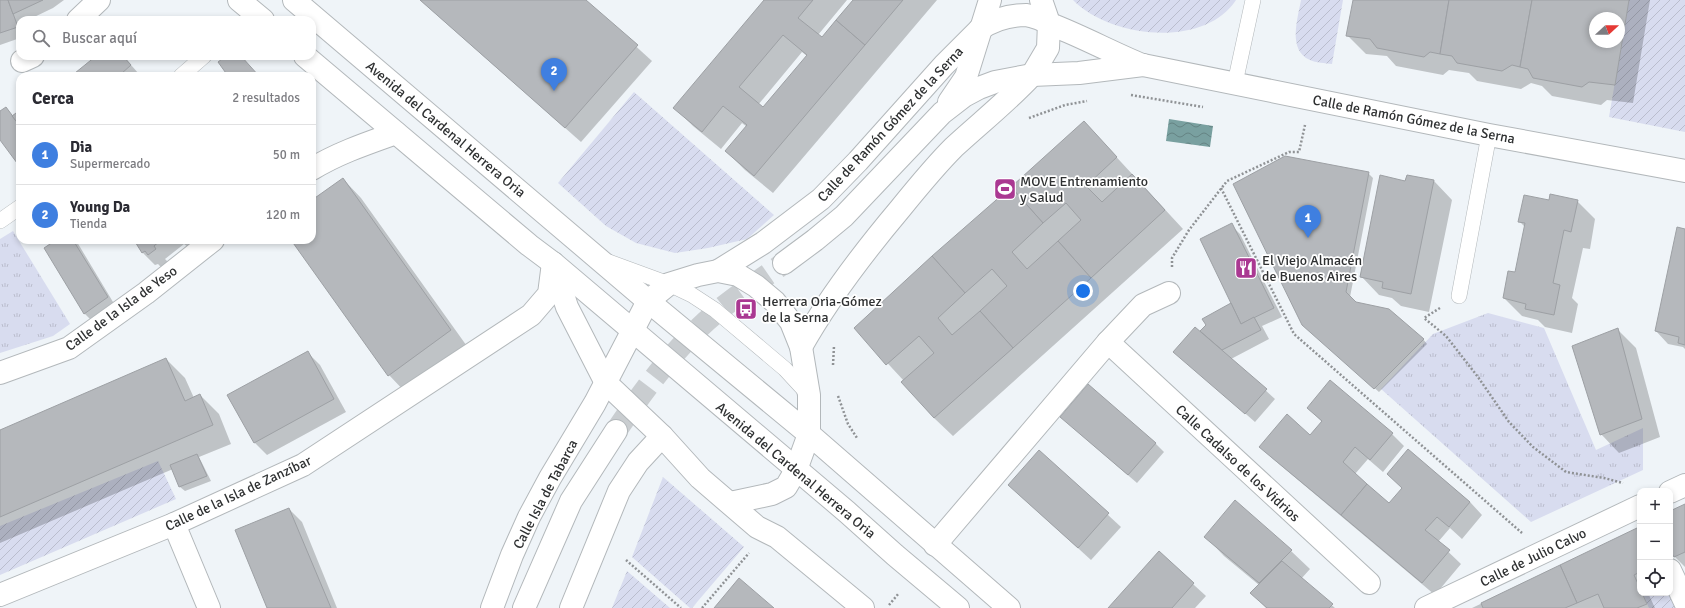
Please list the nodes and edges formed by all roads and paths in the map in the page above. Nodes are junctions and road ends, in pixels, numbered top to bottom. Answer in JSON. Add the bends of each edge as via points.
{"nodes":[{"id":1,"x":99,"y":0,"type":"edge"},
{"id":2,"x":294,"y":0,"type":"edge"},
{"id":3,"x":990,"y":0,"type":"edge"},
{"id":4,"x":1041,"y":0,"type":"edge"},
{"id":5,"x":1253,"y":0,"type":"edge"},
{"id":6,"x":82,"y":16,"type":"edge"},
{"id":7,"x":313,"y":16,"type":"edge"},
{"id":8,"x":316,"y":19,"type":"edge"},
{"id":9,"x":1049,"y":23,"type":"junction"},
{"id":10,"x":980,"y":29,"type":"junction"},
{"id":11,"x":199,"y":60,"type":"edge"},
{"id":12,"x":310,"y":60,"type":"edge"},
{"id":13,"x":1143,"y":65,"type":"junction"},
{"id":14,"x":186,"y":72,"type":"edge"},
{"id":15,"x":1032,"y":75,"type":"junction"},
{"id":16,"x":1235,"y":83,"type":"junction"},
{"id":17,"x":1130,"y":95,"type":"dead end"},
{"id":18,"x":1089,"y":101,"type":"dead end"},
{"id":19,"x":1206,"y":107,"type":"dead end"},
{"id":20,"x":942,"y":113,"type":"junction"},
{"id":21,"x":1023,"y":122,"type":"dead end"},
{"id":22,"x":1312,"y":126,"type":"dead end"},
{"id":23,"x":396,"y":133,"type":"junction"},
{"id":24,"x":1489,"y":135,"type":"junction"},
{"id":25,"x":316,"y":166,"type":"edge"},
{"id":26,"x":1685,"y":171,"type":"edge"},
{"id":27,"x":1221,"y":188,"type":"junction"},
{"id":28,"x":16,"y":210,"type":"edge"},
{"id":29,"x":0,"y":221,"type":"edge"},
{"id":30,"x":208,"y":244,"type":"edge"},
{"id":31,"x":598,"y":258,"type":"junction"},
{"id":32,"x":553,"y":263,"type":"junction"},
{"id":33,"x":784,"y":263,"type":"tunnel mouth"},
{"id":34,"x":718,"y":271,"type":"junction"},
{"id":35,"x":669,"y":284,"type":"junction"},
{"id":36,"x":1169,"y":293,"type":"joint"},
{"id":37,"x":1459,"y":296,"type":"joint"},
{"id":38,"x":648,"y":301,"type":"junction"},
{"id":39,"x":633,"y":332,"type":"junction"},
{"id":40,"x":836,"y":339,"type":"dead end"},
{"id":41,"x":1108,"y":342,"type":"junction"},
{"id":42,"x":801,"y":347,"type":"junction"},
{"id":43,"x":834,"y":368,"type":"dead end"},
{"id":44,"x":0,"y":373,"type":"edge"},
{"id":45,"x":606,"y":383,"type":"junction"},
{"id":46,"x":836,"y":389,"type":"dead end"},
{"id":47,"x":809,"y":394,"type":"junction"},
{"id":48,"x":616,"y":431,"type":"tunnel mouth"},
{"id":49,"x":809,"y":434,"type":"junction"},
{"id":50,"x":662,"y":436,"type":"junction"},
{"id":51,"x":861,"y":443,"type":"dead end"},
{"id":52,"x":796,"y":470,"type":"junction"},
{"id":53,"x":1625,"y":484,"type":"dead end"},
{"id":54,"x":1685,"y":485,"type":"edge"},
{"id":55,"x":1673,"y":491,"type":"edge"},
{"id":56,"x":730,"y":503,"type":"junction"},
{"id":57,"x":1637,"y":508,"type":"edge"},
{"id":58,"x":174,"y":524,"type":"junction"},
{"id":59,"x":1523,"y":534,"type":"dead end"},
{"id":60,"x":935,"y":545,"type":"junction"},
{"id":61,"x":626,"y":560,"type":"dead end"},
{"id":62,"x":742,"y":560,"type":"dead end"},
{"id":63,"x":1673,"y":576,"type":"edge"},
{"id":64,"x":1369,"y":583,"type":"dead end"},
{"id":65,"x":902,"y":589,"type":"dead end"},
{"id":66,"x":0,"y":595,"type":"edge"},
{"id":67,"x":1685,"y":602,"type":"edge"},
{"id":68,"x":209,"y":608,"type":"edge"},
{"id":69,"x":492,"y":608,"type":"edge"},
{"id":70,"x":524,"y":608,"type":"edge"},
{"id":71,"x":571,"y":608,"type":"edge"},
{"id":72,"x":680,"y":608,"type":"edge"},
{"id":73,"x":702,"y":608,"type":"edge"},
{"id":74,"x":863,"y":608,"type":"edge"},
{"id":75,"x":886,"y":608,"type":"edge"},
{"id":76,"x":958,"y":608,"type":"edge"},
{"id":77,"x":1009,"y":608,"type":"edge"},
{"id":78,"x":1426,"y":608,"type":"edge"}],
"edges":[{"from":1,"to":6,"type":"street"},
{"from":2,"to":7,"type":"street","name":"Avenida del Cardenal Herrera Oria"},
{"from":3,"to":10,"type":"street","name":"Calle de Ramón Gómez de la Serna"},
{"from":4,"to":9,"type":"street"},
{"from":5,"to":16,"type":"lane"},
{"from":8,"to":31,"type":"street","name":"Avenida del Cardenal Herrera Oria"},
{"from":9,"to":10,"type":"street","name":"Calle de Ramón Gómez de la Serna","via":[[1028,15],[1013,16],[991,21]]},
{"from":9,"to":13,"type":"street","name":"Calle de Ramón Gómez de la Serna"},
{"from":9,"to":15,"type":"street","via":[[1048,48]]},
{"from":10,"to":20,"type":"street","name":"Calle de Ramón Gómez de la Serna","via":[[966,77]]},
{"from":10,"to":34,"type":"street","name":"Calle de Ramón Gómez de la Serna","via":[[821,199],[764,243]]},
{"from":11,"to":14,"type":"lane"},
{"from":12,"to":23,"type":"street","name":"Avenida del Cardenal Herrera Oria"},
{"from":13,"to":15,"type":"street","name":"Calle de Ramón Gómez de la Serna","via":[[1079,74]]},
{"from":13,"to":16,"type":"street","name":"Calle de Ramón Gómez de la Serna"},
{"from":15,"to":20,"type":"street","name":"Calle de Ramón Gómez de la Serna","via":[[995,82],[979,88]]},
{"from":15,"to":42,"type":"street","via":[[1012,97],[954,147],[923,180],[832,295]]},
{"from":16,"to":24,"type":"street","name":"Calle de Ramón Gómez de la Serna"},
{"from":17,"to":19,"type":"path"},
{"from":18,"to":21,"type":"path","via":[[1065,104]]},
{"from":20,"to":33,"type":"street","name":"Calle de Ramón Gómez de la Serna","via":[[844,216]]},
{"from":22,"to":27,"type":"path","via":[[1305,125],[1300,152],[1282,155],[1227,181]]},
{"from":23,"to":25,"type":"street","via":[[362,145]]},
{"from":23,"to":32,"type":"street","name":"Avenida del Cardenal Herrera Oria"},
{"from":24,"to":26,"type":"street","name":"Calle de Ramón Gómez de la Serna"},
{"from":24,"to":37,"type":"lane"},
{"from":27,"to":36,"type":"path","via":[[1189,230],[1172,258]]},
{"from":27,"to":59,"type":"path","via":[[1294,334]]},
{"from":28,"to":29,"type":"lane"},
{"from":30,"to":44,"type":"street","name":"Calle de la Isla de Yeso","via":[[146,293],[69,348]]},
{"from":31,"to":35,"type":"lane","name":"Avenida del Cardenal Herrera Oria"},
{"from":31,"to":38,"type":"street","name":"Avenida del Cardenal Herrera Oria"},
{"from":32,"to":39,"type":"street","name":"Avenida del Cardenal Herrera Oria"},
{"from":32,"to":45,"type":"street","via":[[567,307]]},
{"from":32,"to":58,"type":"street","name":"Calle de la Isla de Zanzíbar","via":[[549,294],[531,315],[303,465]]},
{"from":34,"to":35,"type":"street"},
{"from":34,"to":42,"type":"street","via":[[738,275],[775,302],[791,322]]},
{"from":35,"to":38,"type":"street"},
{"from":35,"to":47,"type":"lane","name":"Avenida del Cardenal Herrera Oria","via":[[716,310],[785,369]]},
{"from":36,"to":41,"type":"street","via":[[1144,305]]},
{"from":37,"to":53,"type":"path","via":[[1424,318],[1446,336],[1509,422],[1534,447],[1566,472]]},
{"from":38,"to":39,"type":"street"},
{"from":38,"to":49,"type":"street","name":"Avenida del Cardenal Herrera Oria"},
{"from":39,"to":45,"type":"street"},
{"from":39,"to":52,"type":"street","name":"Avenida del Cardenal Herrera Oria"},
{"from":40,"to":43,"type":"path","via":[[833,353]]},
{"from":41,"to":60,"type":"street"},
{"from":41,"to":64,"type":"street","name":"Calle Cadalso de los Vidrios"},
{"from":42,"to":47,"type":"street"},
{"from":45,"to":50,"type":"street"},
{"from":45,"to":69,"type":"street","name":"Calle Isla de Tabarca","via":[[529,517]]},
{"from":46,"to":51,"type":"path","via":[[848,424]]},
{"from":47,"to":49,"type":"street"},
{"from":48,"to":70,"type":"street","name":"Calle Isla de Tabarca","via":[[571,501]]},
{"from":49,"to":52,"type":"street"},
{"from":49,"to":60,"type":"street","name":"Avenida del Cardenal Herrera Oria"},
{"from":50,"to":56,"type":"street","via":[[700,478]]},
{"from":50,"to":71,"type":"street","via":[[638,462],[619,491]]},
{"from":52,"to":56,"type":"street","via":[[786,487],[772,494]]},
{"from":52,"to":76,"type":"street","name":"Avenida del Cardenal Herrera Oria"},
{"from":54,"to":55,"type":"street"},
{"from":56,"to":74,"type":"street","via":[[757,527],[777,537]]},
{"from":57,"to":78,"type":"street","name":"Calle de Julio Calvo"},
{"from":58,"to":66,"type":"street","name":"Calle de la Isla de Zanzíbar"},
{"from":58,"to":68,"type":"street"},
{"from":60,"to":77,"type":"street","name":"Avenida del Cardenal Herrera Oria"},
{"from":61,"to":72,"type":"path"},
{"from":62,"to":73,"type":"path"},
{"from":63,"to":67,"type":"street"},
{"from":65,"to":75,"type":"path"}]}
